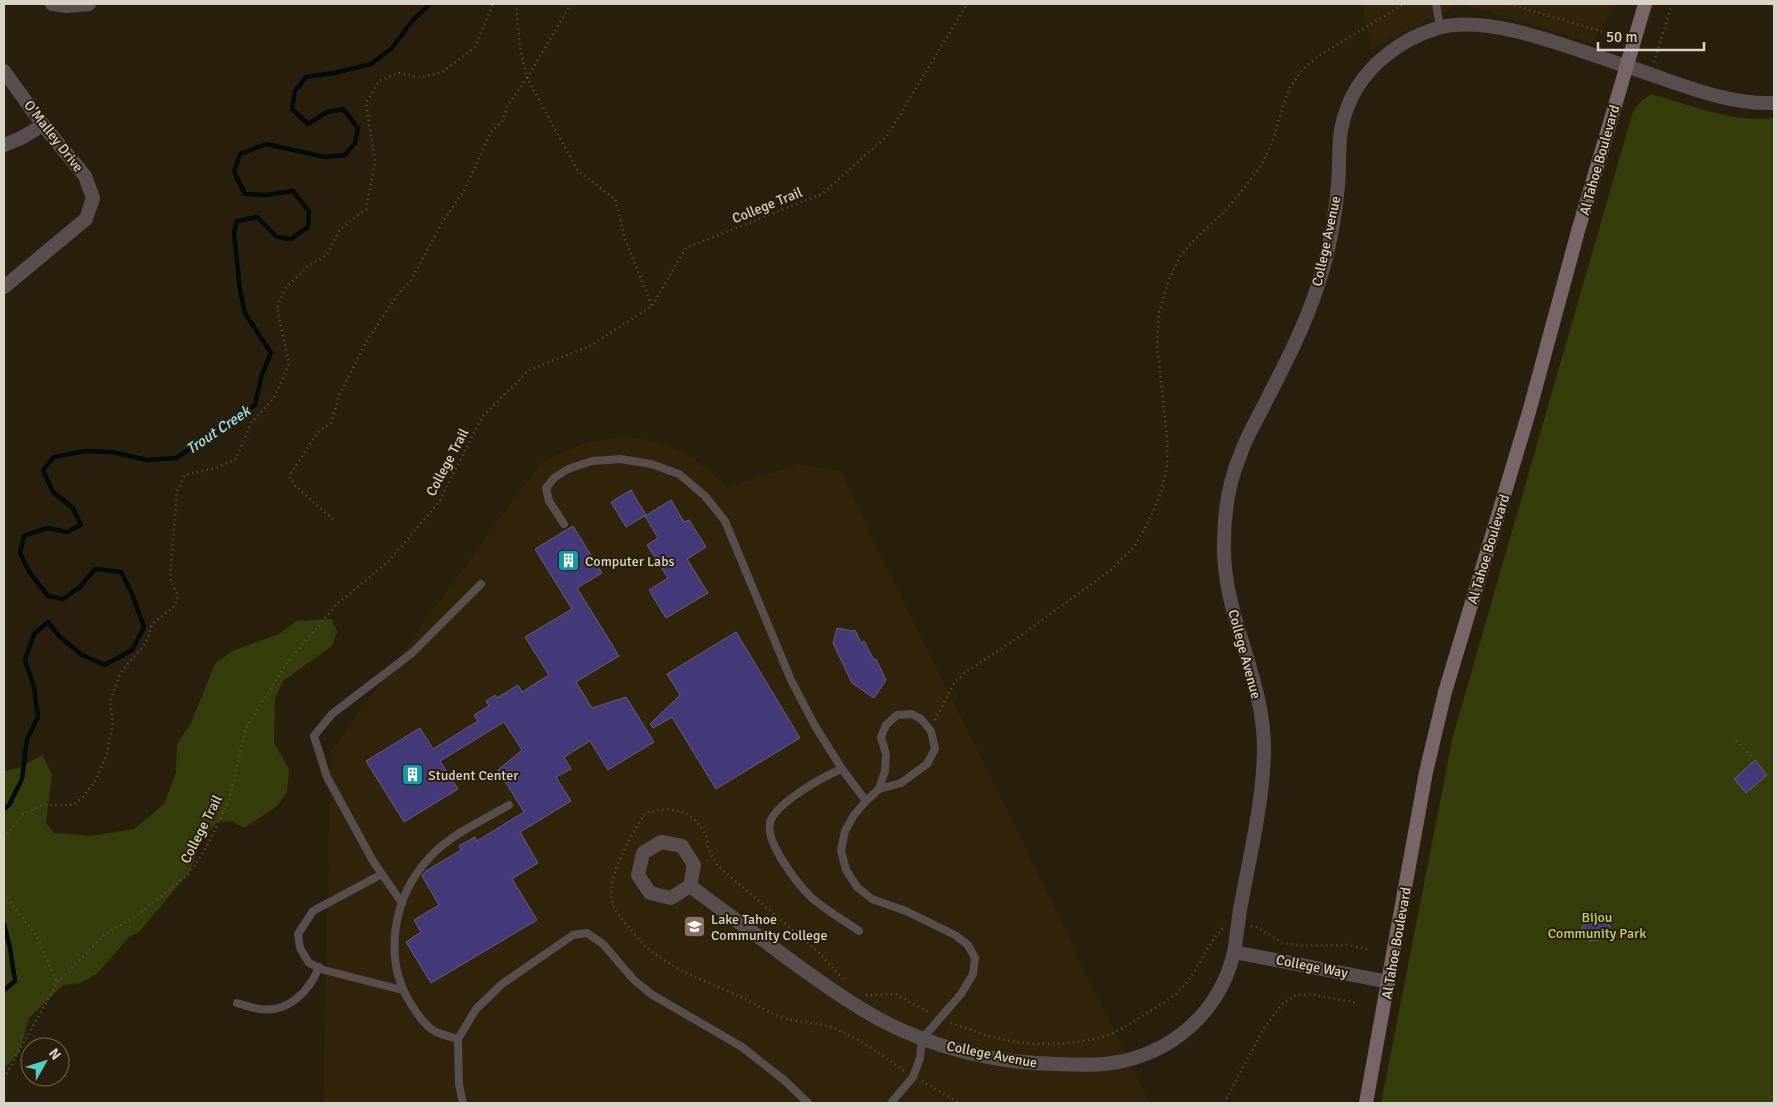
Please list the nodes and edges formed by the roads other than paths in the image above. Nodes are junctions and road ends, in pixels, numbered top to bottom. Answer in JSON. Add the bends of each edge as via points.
{"nodes":[{"id":1,"x":52,"y":4,"type":"edge"},
{"id":2,"x":89,"y":4,"type":"edge"},
{"id":3,"x":1436,"y":4,"type":"edge"},
{"id":4,"x":1645,"y":4,"type":"edge"},
{"id":5,"x":1440,"y":27,"type":"junction"},
{"id":6,"x":1626,"y":66,"type":"junction"},
{"id":7,"x":4,"y":71,"type":"edge"},
{"id":8,"x":1774,"y":103,"type":"edge"},
{"id":9,"x":43,"y":125,"type":"junction"},
{"id":10,"x":4,"y":145,"type":"edge"},
{"id":11,"x":4,"y":286,"type":"edge"},
{"id":12,"x":564,"y":524,"type":"dead end"},
{"id":13,"x":481,"y":584,"type":"dead end"},
{"id":14,"x":842,"y":769,"type":"junction"},
{"id":15,"x":879,"y":789,"type":"junction"},
{"id":16,"x":866,"y":801,"type":"junction"},
{"id":17,"x":509,"y":805,"type":"dead end"},
{"id":18,"x":382,"y":874,"type":"junction"},
{"id":19,"x":690,"y":886,"type":"junction"},
{"id":20,"x":402,"y":903,"type":"junction"},
{"id":21,"x":859,"y":931,"type":"dead end"},
{"id":22,"x":1234,"y":952,"type":"junction"},
{"id":23,"x":319,"y":967,"type":"junction"},
{"id":24,"x":1389,"y":982,"type":"junction"},
{"id":25,"x":402,"y":990,"type":"junction"},
{"id":26,"x":237,"y":1003,"type":"dead end"},
{"id":27,"x":458,"y":1039,"type":"junction"},
{"id":28,"x":922,"y":1039,"type":"junction"},
{"id":29,"x":463,"y":1103,"type":"edge"},
{"id":30,"x":808,"y":1103,"type":"edge"},
{"id":31,"x":891,"y":1103,"type":"edge"},
{"id":32,"x":1366,"y":1103,"type":"edge"}],
"edges":[{"from":1,"to":2,"type":"street"},
{"from":3,"to":5,"type":"lane"},
{"from":4,"to":6,"type":"main road","name":"Al Tahoe Boulevard"},
{"from":5,"to":6,"type":"street","name":"College Avenue","via":[[1488,25]]},
{"from":5,"to":22,"type":"street","name":"College Avenue","via":[[1398,46],[1378,62],[1362,80],[1350,102],[1342,127],[1335,211],[1319,282],[1302,327],[1240,454],[1231,483],[1223,548],[1227,582],[1234,618],[1255,681],[1264,743],[1258,812]]},
{"from":6,"to":8,"type":"street","name":"College Avenue","via":[[1737,101]]},
{"from":6,"to":24,"type":"main road","name":"Al Tahoe Boulevard","via":[[1529,412],[1445,692],[1426,772]]},
{"from":7,"to":9,"type":"street","name":"O'Malley Drive"},
{"from":9,"to":10,"type":"street"},
{"from":9,"to":11,"type":"street","name":"O'Malley Drive","via":[[85,176],[93,198],[86,219]]},
{"from":12,"to":14,"type":"lane","via":[[549,501],[546,488],[568,469],[592,461],[620,459],[651,464],[679,474],[705,496],[725,521],[791,680]]},
{"from":13,"to":18,"type":"lane","via":[[412,653],[332,714],[314,736],[327,777]]},
{"from":14,"to":16,"type":"lane"},
{"from":14,"to":21,"type":"lane","via":[[813,782],[776,812],[770,823],[770,838],[792,876],[812,898]]},
{"from":15,"to":15,"type":"lane","via":[[901,783],[927,764],[935,749],[931,731],[912,714],[897,715],[886,725],[881,737],[886,754],[885,771]]},
{"from":15,"to":16,"type":"lane"},
{"from":16,"to":28,"type":"lane","via":[[845,831],[842,850],[846,870],[857,887],[872,899],[906,911],[955,935],[968,945],[975,958],[973,974],[961,994]]},
{"from":17,"to":20,"type":"lane","via":[[456,836],[431,856],[411,880]]},
{"from":18,"to":20,"type":"lane"},
{"from":18,"to":23,"type":"lane","via":[[313,911],[304,923],[298,934],[300,948],[309,963]]},
{"from":19,"to":19,"type":"street","via":[[694,865],[682,846],[661,842],[643,853],[638,875],[650,893],[671,898]]},
{"from":19,"to":28,"type":"street","name":"College Avenue","via":[[844,999]]},
{"from":20,"to":25,"type":"lane","via":[[394,944]]},
{"from":22,"to":24,"type":"street","name":"College Way"},
{"from":22,"to":28,"type":"street","name":"College Avenue","via":[[1224,981],[1190,1029],[1168,1044],[1140,1056],[1112,1063],[1047,1064],[961,1052]]},
{"from":23,"to":25,"type":"lane"},
{"from":23,"to":26,"type":"lane","via":[[313,981],[289,1004],[280,1008],[260,1009]]},
{"from":24,"to":32,"type":"main road","name":"Al Tahoe Boulevard"},
{"from":25,"to":27,"type":"lane","via":[[419,1017],[436,1031]]},
{"from":27,"to":29,"type":"lane","via":[[459,1085]]},
{"from":27,"to":30,"type":"lane","via":[[476,1009],[502,984],[573,935],[587,933],[603,944],[634,980],[651,994],[742,1047]]},
{"from":28,"to":31,"type":"lane","via":[[913,1077]]}]}
